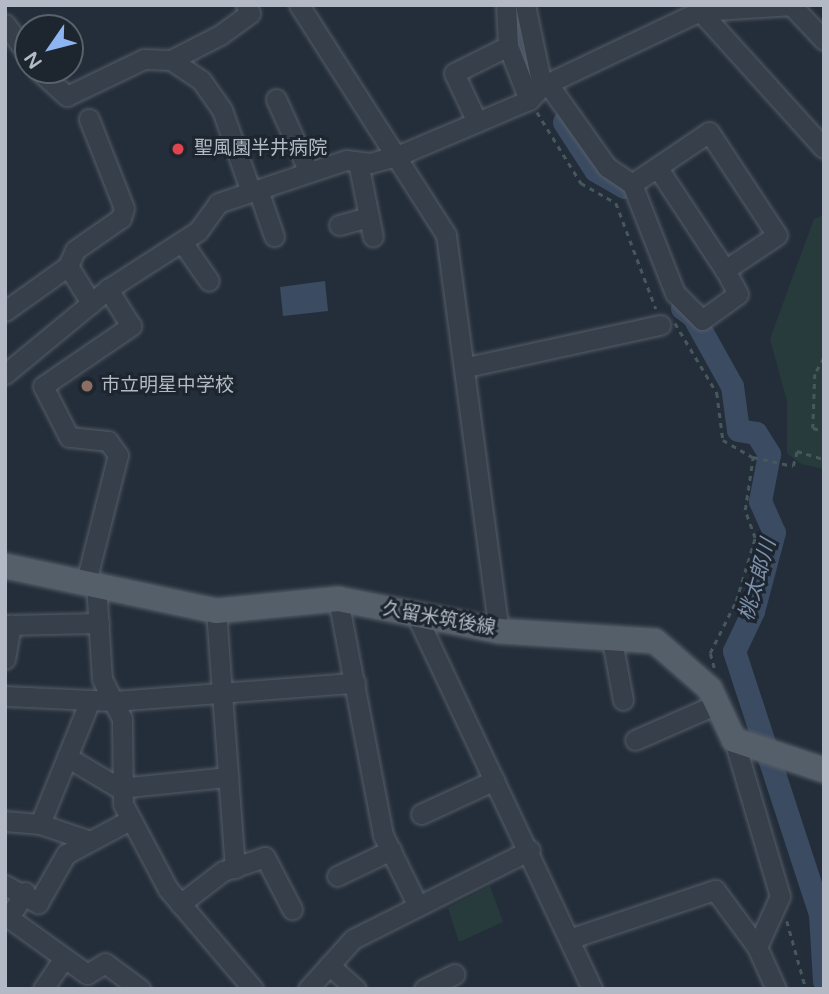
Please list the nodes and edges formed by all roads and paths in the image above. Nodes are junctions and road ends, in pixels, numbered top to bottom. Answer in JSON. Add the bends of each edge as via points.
{"nodes":[{"id":1,"x":246,"y":5,"type":"edge"},
{"id":2,"x":299,"y":5,"type":"edge"},
{"id":3,"x":506,"y":5,"type":"edge"},
{"id":4,"x":525,"y":5,"type":"edge"},
{"id":5,"x":792,"y":5,"type":"edge"},
{"id":6,"x":700,"y":12,"type":"junction"},
{"id":7,"x":824,"y":40,"type":"edge"},
{"id":8,"x":508,"y":46,"type":"junction"},
{"id":9,"x":171,"y":60,"type":"junction"},
{"id":10,"x":54,"y":84,"type":"edge"},
{"id":11,"x":539,"y":90,"type":"junction"},
{"id":12,"x":276,"y":99,"type":"dead end"},
{"id":13,"x":89,"y":119,"type":"dead end"},
{"id":14,"x":477,"y":122,"type":"junction"},
{"id":15,"x":824,"y":148,"type":"edge"},
{"id":16,"x":397,"y":156,"type":"junction"},
{"id":17,"x":358,"y":162,"type":"junction"},
{"id":18,"x":657,"y":167,"type":"junction"},
{"id":19,"x":309,"y":172,"type":"junction"},
{"id":20,"x":632,"y":184,"type":"junction"},
{"id":21,"x":255,"y":191,"type":"junction"},
{"id":22,"x":369,"y":217,"type":"junction"},
{"id":23,"x":339,"y":225,"type":"dead end"},
{"id":24,"x":274,"y":236,"type":"dead end"},
{"id":25,"x":373,"y":237,"type":"dead end"},
{"id":26,"x":182,"y":242,"type":"junction"},
{"id":27,"x":68,"y":266,"type":"junction"},
{"id":28,"x":725,"y":271,"type":"junction"},
{"id":29,"x":209,"y":281,"type":"dead end"},
{"id":30,"x":108,"y":289,"type":"junction"},
{"id":31,"x":91,"y":303,"type":"junction"},
{"id":32,"x":5,"y":311,"type":"edge"},
{"id":33,"x":665,"y":320,"type":"junction"},
{"id":34,"x":824,"y":358,"type":"edge"},
{"id":35,"x":467,"y":367,"type":"junction"},
{"id":36,"x":5,"y":374,"type":"edge"},
{"id":37,"x":824,"y":431,"type":"edge"},
{"id":38,"x":753,"y":457,"type":"junction"},
{"id":39,"x":824,"y":459,"type":"edge"},
{"id":40,"x":5,"y":566,"type":"edge"},
{"id":41,"x":91,"y":583,"type":"junction"},
{"id":42,"x":338,"y":599,"type":"junction"},
{"id":43,"x":216,"y":611,"type":"junction"},
{"id":44,"x":418,"y":619,"type":"junction"},
{"id":45,"x":99,"y":623,"type":"junction"},
{"id":46,"x":8,"y":625,"type":"edge"},
{"id":47,"x":499,"y":631,"type":"junction"},
{"id":48,"x":611,"y":635,"type":"junction"},
{"id":49,"x":5,"y":659,"type":"edge"},
{"id":50,"x":717,"y":678,"type":"dead end"},
{"id":51,"x":355,"y":683,"type":"junction"},
{"id":52,"x":5,"y":696,"type":"edge"},
{"id":53,"x":222,"y":696,"type":"junction"},
{"id":54,"x":90,"y":700,"type":"junction"},
{"id":55,"x":623,"y":700,"type":"dead end"},
{"id":56,"x":113,"y":701,"type":"junction"},
{"id":57,"x":717,"y":704,"type":"junction"},
{"id":58,"x":635,"y":740,"type":"dead end"},
{"id":59,"x":734,"y":740,"type":"junction"},
{"id":60,"x":67,"y":757,"type":"junction"},
{"id":61,"x":824,"y":770,"type":"edge"},
{"id":62,"x":228,"y":777,"type":"junction"},
{"id":63,"x":495,"y":780,"type":"junction"},
{"id":64,"x":119,"y":788,"type":"junction"},
{"id":65,"x":421,"y":814,"type":"dead end"},
{"id":66,"x":130,"y":820,"type":"junction"},
{"id":67,"x":5,"y":821,"type":"edge"},
{"id":68,"x":40,"y":824,"type":"junction"},
{"id":69,"x":90,"y":841,"type":"junction"},
{"id":70,"x":390,"y":850,"type":"junction"},
{"id":71,"x":530,"y":850,"type":"junction"},
{"id":72,"x":235,"y":868,"type":"junction"},
{"id":73,"x":337,"y":876,"type":"dead end"},
{"id":74,"x":5,"y":885,"type":"edge"},
{"id":75,"x":24,"y":892,"type":"junction"},
{"id":76,"x":780,"y":896,"type":"junction"},
{"id":77,"x":416,"y":902,"type":"junction"},
{"id":78,"x":180,"y":904,"type":"junction"},
{"id":79,"x":292,"y":909,"type":"dead end"},
{"id":80,"x":572,"y":938,"type":"junction"},
{"id":81,"x":757,"y":947,"type":"junction"},
{"id":82,"x":64,"y":958,"type":"junction"},
{"id":83,"x":330,"y":965,"type":"junction"},
{"id":84,"x":455,"y":974,"type":"dead end"},
{"id":85,"x":134,"y":987,"type":"edge"},
{"id":86,"x":43,"y":989,"type":"edge"},
{"id":87,"x":253,"y":989,"type":"edge"},
{"id":88,"x":308,"y":989,"type":"edge"},
{"id":89,"x":356,"y":989,"type":"edge"},
{"id":90,"x":424,"y":989,"type":"edge"},
{"id":91,"x":592,"y":989,"type":"edge"},
{"id":92,"x":776,"y":989,"type":"edge"},
{"id":93,"x":806,"y":989,"type":"edge"}],
"edges":[{"from":1,"to":9,"type":"street","via":[[250,13],[220,35]]},
{"from":2,"to":16,"type":"street"},
{"from":3,"to":8,"type":"street"},
{"from":4,"to":11,"type":"street"},
{"from":5,"to":6,"type":"street"},
{"from":5,"to":7,"type":"street"},
{"from":6,"to":11,"type":"street"},
{"from":6,"to":15,"type":"street"},
{"from":8,"to":11,"type":"street"},
{"from":8,"to":14,"type":"street","via":[[454,73]]},
{"from":9,"to":10,"type":"street","via":[[144,59],[67,96]]},
{"from":9,"to":21,"type":"street","via":[[201,80],[222,110]]},
{"from":11,"to":14,"type":"street"},
{"from":11,"to":20,"type":"street","via":[[607,167]]},
{"from":11,"to":33,"type":"path","via":[[581,183],[616,203],[651,306]]},
{"from":12,"to":19,"type":"street"},
{"from":13,"to":27,"type":"street","via":[[124,208],[121,218],[75,250]]},
{"from":14,"to":16,"type":"street"},
{"from":16,"to":17,"type":"street"},
{"from":16,"to":35,"type":"street","via":[[446,235]]},
{"from":17,"to":19,"type":"street"},
{"from":17,"to":22,"type":"street"},
{"from":18,"to":20,"type":"street"},
{"from":18,"to":28,"type":"street"},
{"from":18,"to":28,"type":"street","via":[[709,132],[778,235]]},
{"from":19,"to":21,"type":"street"},
{"from":20,"to":28,"type":"street","via":[[675,293],[702,320],[738,294]]},
{"from":21,"to":24,"type":"street"},
{"from":21,"to":26,"type":"street","via":[[218,203]]},
{"from":22,"to":23,"type":"street"},
{"from":22,"to":25,"type":"street"},
{"from":26,"to":29,"type":"street"},
{"from":26,"to":30,"type":"street"},
{"from":27,"to":31,"type":"street"},
{"from":27,"to":32,"type":"street"},
{"from":30,"to":31,"type":"street"},
{"from":30,"to":41,"type":"street","via":[[131,327],[43,386],[69,437],[108,441],[118,455]]},
{"from":31,"to":36,"type":"street"},
{"from":33,"to":35,"type":"street"},
{"from":33,"to":38,"type":"path","via":[[685,330],[717,393],[723,440]]},
{"from":34,"to":37,"type":"path","via":[[815,374],[813,428]]},
{"from":35,"to":47,"type":"street"},
{"from":38,"to":39,"type":"path","via":[[793,466],[797,451]]},
{"from":38,"to":50,"type":"path","via":[[745,510],[755,538],[736,601],[710,653]]},
{"from":40,"to":41,"type":"main road","name":"久留米筑後線"},
{"from":41,"to":43,"type":"main road","name":"久留米筑後線"},
{"from":41,"to":45,"type":"street"},
{"from":42,"to":43,"type":"main road","name":"久留米筑後線"},
{"from":42,"to":44,"type":"main road","name":"久留米筑後線"},
{"from":42,"to":51,"type":"street"},
{"from":43,"to":53,"type":"street"},
{"from":44,"to":47,"type":"main road","name":"久留米筑後線"},
{"from":44,"to":63,"type":"street"},
{"from":45,"to":46,"type":"street"},
{"from":45,"to":56,"type":"street","via":[[102,679]]},
{"from":46,"to":49,"type":"street"},
{"from":47,"to":48,"type":"main road","name":"久留米筑後線"},
{"from":48,"to":55,"type":"street"},
{"from":48,"to":57,"type":"main road","name":"久留米筑後線","via":[[655,642],[680,657]]},
{"from":51,"to":53,"type":"street"},
{"from":51,"to":70,"type":"street"},
{"from":52,"to":54,"type":"street"},
{"from":53,"to":56,"type":"street"},
{"from":53,"to":62,"type":"street"},
{"from":54,"to":56,"type":"street"},
{"from":54,"to":60,"type":"street"},
{"from":56,"to":64,"type":"street","via":[[122,719]]},
{"from":57,"to":58,"type":"street"},
{"from":57,"to":59,"type":"main road","name":"久留米筑後線"},
{"from":59,"to":61,"type":"main road"},
{"from":59,"to":76,"type":"street"},
{"from":60,"to":64,"type":"street"},
{"from":60,"to":68,"type":"street"},
{"from":62,"to":64,"type":"street"},
{"from":62,"to":72,"type":"street"},
{"from":63,"to":65,"type":"street"},
{"from":63,"to":71,"type":"street"},
{"from":64,"to":66,"type":"street"},
{"from":66,"to":69,"type":"street"},
{"from":66,"to":78,"type":"street"},
{"from":67,"to":68,"type":"street"},
{"from":68,"to":69,"type":"street"},
{"from":69,"to":75,"type":"street","via":[[66,854],[38,902]]},
{"from":70,"to":73,"type":"street"},
{"from":70,"to":77,"type":"street"},
{"from":71,"to":77,"type":"street"},
{"from":71,"to":80,"type":"street"},
{"from":72,"to":78,"type":"street"},
{"from":72,"to":79,"type":"street","via":[[265,857]]},
{"from":74,"to":75,"type":"street"},
{"from":75,"to":82,"type":"street","via":[[9,918]]},
{"from":76,"to":81,"type":"street"},
{"from":76,"to":93,"type":"path"},
{"from":77,"to":83,"type":"street","via":[[353,939]]},
{"from":78,"to":87,"type":"street"},
{"from":80,"to":81,"type":"street","via":[[715,890]]},
{"from":80,"to":91,"type":"street"},
{"from":81,"to":92,"type":"street"},
{"from":82,"to":85,"type":"street","via":[[88,974],[105,963]]},
{"from":82,"to":86,"type":"street"},
{"from":83,"to":88,"type":"street"},
{"from":83,"to":89,"type":"street"},
{"from":84,"to":90,"type":"street"}]}
